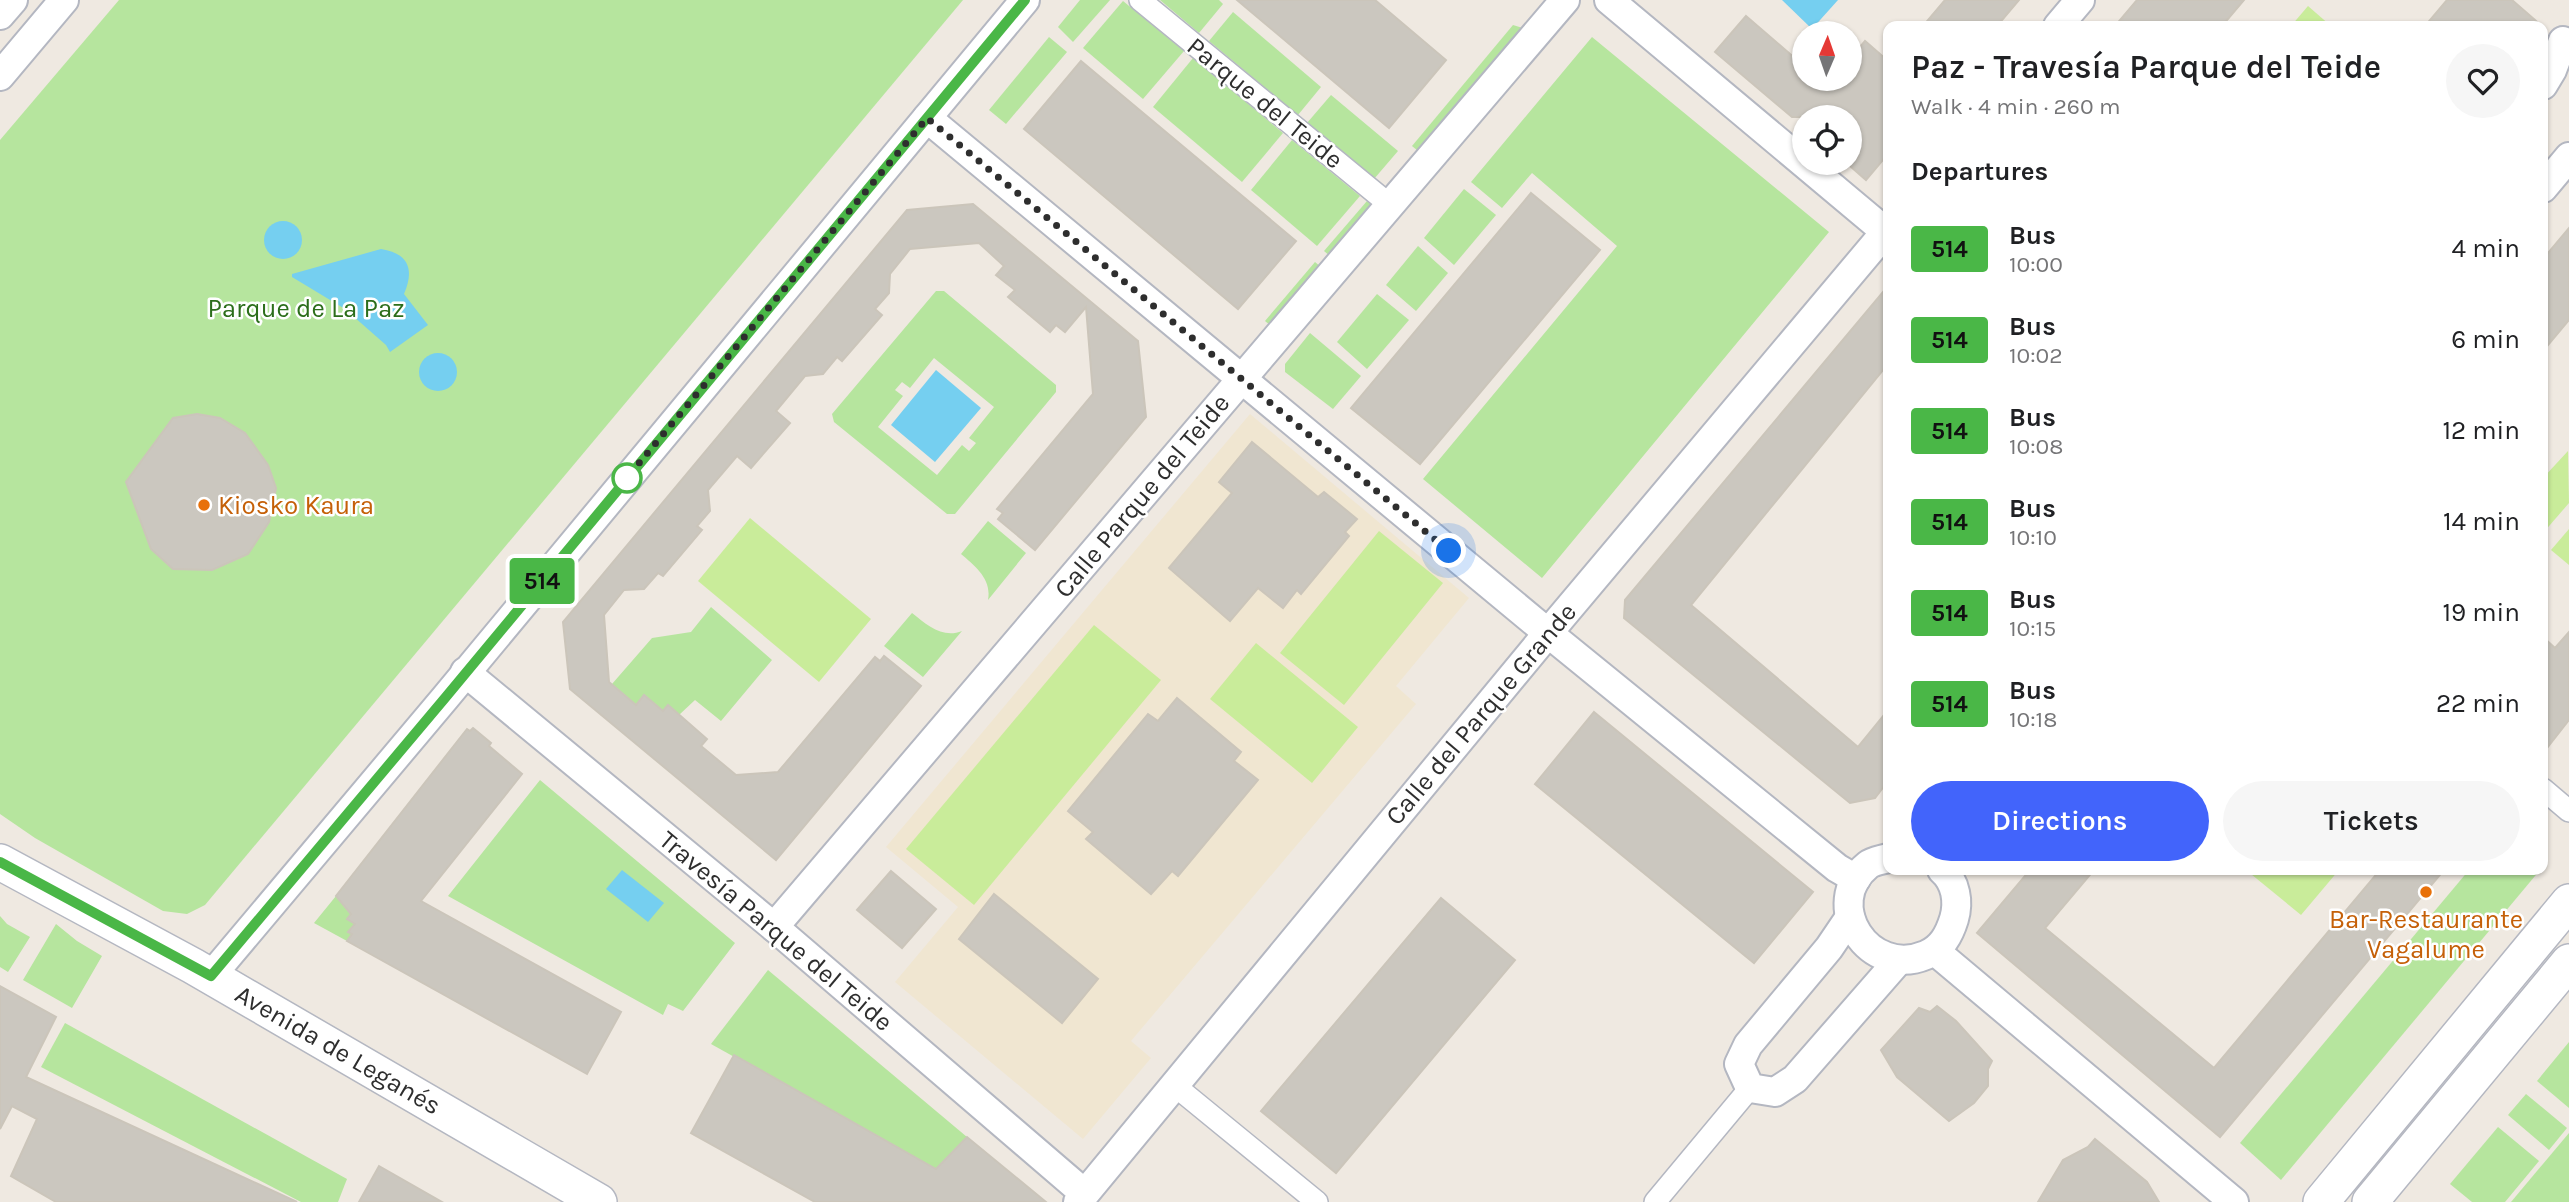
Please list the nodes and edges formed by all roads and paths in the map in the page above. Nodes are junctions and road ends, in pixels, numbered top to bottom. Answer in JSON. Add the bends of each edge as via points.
{"nodes":[{"id":1,"x":13,"y":0,"type":"edge"},
{"id":2,"x":64,"y":0,"type":"edge"},
{"id":3,"x":1025,"y":0,"type":"edge"},
{"id":4,"x":1140,"y":0,"type":"edge"},
{"id":5,"x":1565,"y":0,"type":"edge"},
{"id":6,"x":1609,"y":0,"type":"edge"},
{"id":7,"x":2080,"y":0,"type":"edge"},
{"id":8,"x":0,"y":15,"type":"edge"},
{"id":9,"x":2062,"y":21,"type":"edge"},
{"id":10,"x":2567,"y":41,"type":"edge"},
{"id":11,"x":0,"y":76,"type":"edge"},
{"id":12,"x":2548,"y":77,"type":"edge"},
{"id":13,"x":927,"y":118,"type":"junction"},
{"id":14,"x":2569,"y":157,"type":"edge"},
{"id":15,"x":2548,"y":182,"type":"edge"},
{"id":16,"x":1390,"y":205,"type":"junction"},
{"id":17,"x":1883,"y":229,"type":"edge"},
{"id":18,"x":1883,"y":237,"type":"edge"},
{"id":19,"x":1242,"y":379,"type":"junction"},
{"id":20,"x":1548,"y":633,"type":"junction"},
{"id":21,"x":465,"y":673,"type":"junction"},
{"id":22,"x":2548,"y":793,"type":"edge"},
{"id":23,"x":2569,"y":811,"type":"edge"},
{"id":24,"x":1883,"y":860,"type":"edge"},
{"id":25,"x":0,"y":862,"type":"edge"},
{"id":26,"x":1956,"y":877,"type":"edge"},
{"id":27,"x":1856,"y":878,"type":"junction"},
{"id":28,"x":2569,"y":902,"type":"edge"},
{"id":29,"x":1850,"y":917,"type":"junction"},
{"id":30,"x":774,"y":927,"type":"junction"},
{"id":31,"x":1935,"y":951,"type":"junction"},
{"id":32,"x":1898,"y":961,"type":"junction"},
{"id":33,"x":2569,"y":962,"type":"edge"},
{"id":34,"x":211,"y":976,"type":"junction"},
{"id":35,"x":1174,"y":1085,"type":"junction"},
{"id":36,"x":1750,"y":1088,"type":"junction"},
{"id":37,"x":1081,"y":1198,"type":"edge"},
{"id":38,"x":599,"y":1202,"type":"edge"},
{"id":39,"x":1317,"y":1202,"type":"edge"},
{"id":40,"x":1655,"y":1202,"type":"edge"},
{"id":41,"x":2234,"y":1202,"type":"edge"},
{"id":42,"x":2321,"y":1202,"type":"edge"},
{"id":43,"x":2370,"y":1202,"type":"edge"}],
"edges":[{"from":1,"to":8,"type":"street"},
{"from":2,"to":11,"type":"street"},
{"from":3,"to":13,"type":"street"},
{"from":4,"to":16,"type":"street","name":"Parque del Teide"},
{"from":5,"to":16,"type":"street","name":"Calle Parque del Teide"},
{"from":6,"to":17,"type":"street"},
{"from":7,"to":9,"type":"street"},
{"from":10,"to":12,"type":"street"},
{"from":13,"to":19,"type":"street"},
{"from":13,"to":21,"type":"street"},
{"from":14,"to":15,"type":"street"},
{"from":16,"to":19,"type":"street","name":"Calle Parque del Teide"},
{"from":18,"to":20,"type":"street","name":"Calle del Parque Grande"},
{"from":19,"to":20,"type":"street"},
{"from":19,"to":30,"type":"street","name":"Calle Parque del Teide"},
{"from":20,"to":27,"type":"street"},
{"from":20,"to":35,"type":"street","name":"Calle del Parque Grande"},
{"from":21,"to":30,"type":"street","name":"Travesía Parque del Teide"},
{"from":21,"to":34,"type":"street"},
{"from":22,"to":23,"type":"street"},
{"from":24,"to":27,"type":"street","via":[[1870,864]]},
{"from":25,"to":34,"type":"street","name":"Avenida de Leganés"},
{"from":26,"to":31,"type":"street","via":[[1958,906],[1950,935]]},
{"from":27,"to":29,"type":"street"},
{"from":28,"to":42,"type":"street"},
{"from":29,"to":32,"type":"street","via":[[1859,938],[1879,955]]},
{"from":29,"to":36,"type":"street","via":[[1748,1045],[1739,1064]]},
{"from":30,"to":37,"type":"street","name":"Travesía Parque del Teide"},
{"from":31,"to":32,"type":"street"},
{"from":31,"to":41,"type":"street"},
{"from":32,"to":36,"type":"street","via":[[1795,1079],[1775,1091]]},
{"from":33,"to":43,"type":"street"},
{"from":34,"to":38,"type":"street","name":"Avenida de Leganés"},
{"from":35,"to":37,"type":"street","name":"Calle del Parque Grande"},
{"from":35,"to":39,"type":"street"},
{"from":36,"to":40,"type":"street"}]}
